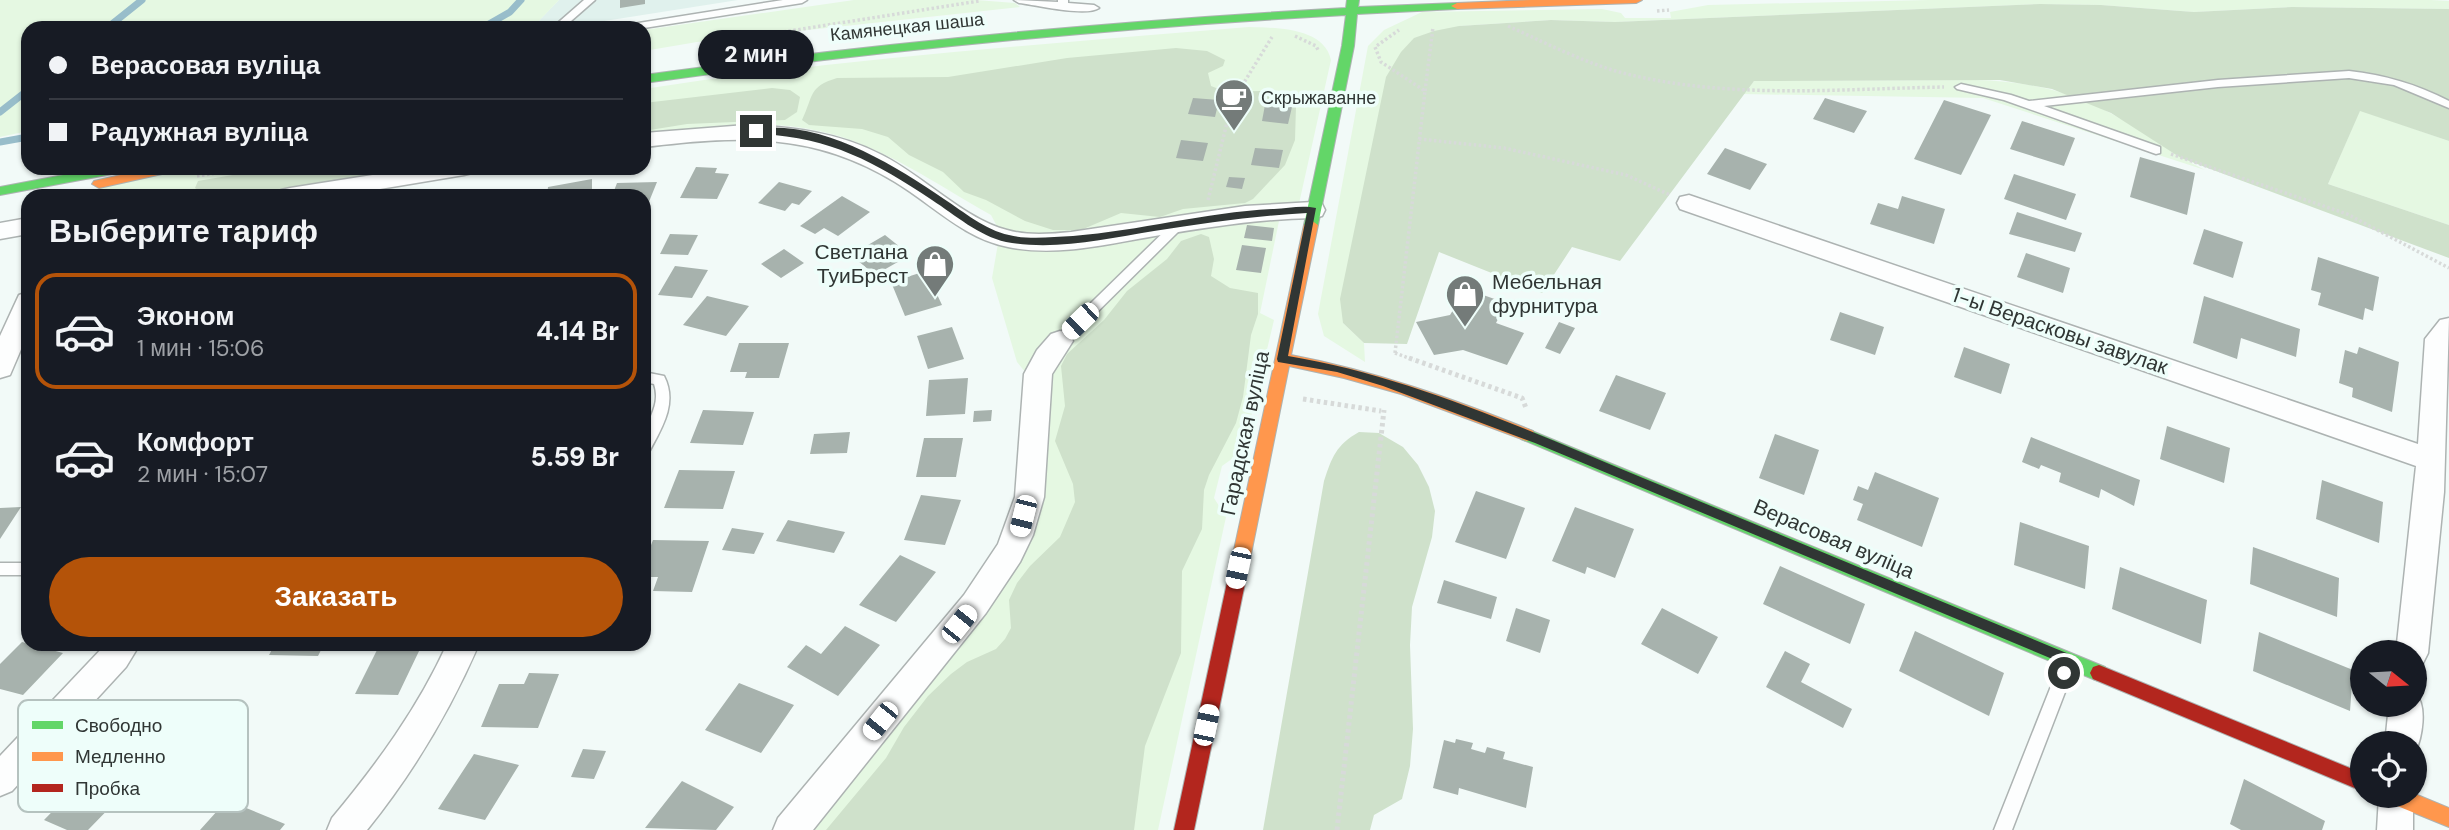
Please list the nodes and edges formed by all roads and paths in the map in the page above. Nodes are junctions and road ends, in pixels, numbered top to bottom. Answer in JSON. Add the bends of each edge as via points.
{"nodes":[{"id":1,"x":590,"y":0,"type":"edge"},
{"id":2,"x":802,"y":0,"type":"edge"},
{"id":3,"x":1019,"y":0,"type":"edge"},
{"id":4,"x":1636,"y":0,"type":"edge"},
{"id":5,"x":979,"y":1,"type":"edge"},
{"id":6,"x":1063,"y":3,"type":"edge"},
{"id":7,"x":1373,"y":4,"type":"edge"},
{"id":8,"x":1352,"y":5,"type":"edge"},
{"id":9,"x":1101,"y":8,"type":"joint"},
{"id":10,"x":1011,"y":16,"type":"dead end"},
{"id":11,"x":565,"y":21,"type":"edge"},
{"id":12,"x":1440,"y":23,"type":"dead end"},
{"id":13,"x":651,"y":24,"type":"edge"},
{"id":14,"x":1503,"y":24,"type":"dead end"},
{"id":15,"x":1276,"y":31,"type":"dead end"},
{"id":16,"x":739,"y":39,"type":"dead end"},
{"id":17,"x":791,"y":43,"type":"dead end"},
{"id":18,"x":1348,"y":46,"type":"junction"},
{"id":19,"x":1375,"y":47,"type":"dead end"},
{"id":20,"x":651,"y":62,"type":"edge"},
{"id":21,"x":651,"y":78,"type":"edge"},
{"id":22,"x":1961,"y":87,"type":"joint"},
{"id":23,"x":1424,"y":91,"type":"junction"},
{"id":24,"x":2026,"y":105,"type":"junction"},
{"id":25,"x":2449,"y":105,"type":"edge"},
{"id":26,"x":651,"y":139,"type":"edge"},
{"id":27,"x":1419,"y":139,"type":"junction"},
{"id":28,"x":2157,"y":150,"type":"joint"},
{"id":29,"x":85,"y":175,"type":"edge"},
{"id":30,"x":139,"y":175,"type":"edge"},
{"id":31,"x":427,"y":175,"type":"edge"},
{"id":32,"x":89,"y":189,"type":"edge"},
{"id":33,"x":352,"y":189,"type":"edge"},
{"id":34,"x":0,"y":191,"type":"edge"},
{"id":35,"x":21,"y":200,"type":"edge"},
{"id":36,"x":0,"y":201,"type":"edge"},
{"id":37,"x":1689,"y":203,"type":"joint"},
{"id":38,"x":1313,"y":210,"type":"junction"},
{"id":39,"x":1203,"y":219,"type":"junction"},
{"id":40,"x":1179,"y":224,"type":"junction"},
{"id":41,"x":21,"y":227,"type":"edge"},
{"id":42,"x":0,"y":231,"type":"edge"},
{"id":43,"x":2449,"y":268,"type":"edge"},
{"id":44,"x":21,"y":318,"type":"edge"},
{"id":45,"x":2443,"y":333,"type":"edge"},
{"id":46,"x":1060,"y":341,"type":"joint"},
{"id":47,"x":1282,"y":359,"type":"junction"},
{"id":48,"x":0,"y":368,"type":"edge"},
{"id":49,"x":651,"y":378,"type":"edge"},
{"id":50,"x":1387,"y":383,"type":"junction"},
{"id":51,"x":1384,"y":411,"type":"dead end"},
{"id":52,"x":651,"y":433,"type":"edge"},
{"id":53,"x":2431,"y":460,"type":"junction"},
{"id":54,"x":2439,"y":496,"type":"edge"},
{"id":55,"x":0,"y":569,"type":"edge"},
{"id":56,"x":21,"y":569,"type":"edge"},
{"id":57,"x":2414,"y":640,"type":"edge"},
{"id":58,"x":119,"y":651,"type":"edge"},
{"id":59,"x":460,"y":651,"type":"edge"},
{"id":60,"x":2069,"y":660,"type":"junction"},
{"id":61,"x":75,"y":700,"type":"edge"},
{"id":62,"x":18,"y":761,"type":"edge"},
{"id":63,"x":2350,"y":777,"type":"edge"},
{"id":64,"x":0,"y":780,"type":"edge"},
{"id":65,"x":2396,"y":808,"type":"edge"},
{"id":66,"x":2425,"y":808,"type":"edge"},
{"id":67,"x":2449,"y":818,"type":"edge"},
{"id":68,"x":345,"y":830,"type":"edge"},
{"id":69,"x":792,"y":830,"type":"edge"},
{"id":70,"x":1184,"y":830,"type":"edge"},
{"id":71,"x":1336,"y":830,"type":"edge"},
{"id":72,"x":2003,"y":830,"type":"edge"},
{"id":73,"x":2395,"y":830,"type":"edge"}],
"edges":[{"from":1,"to":11,"type":"lane"},
{"from":2,"to":13,"type":"lane"},
{"from":3,"to":6,"type":"lane"},
{"from":4,"to":7,"type":"main road","name":"Камянецкая шаша"},
{"from":5,"to":16,"type":"path"},
{"from":6,"to":9,"type":"lane"},
{"from":7,"to":8,"type":"main road","name":"Камянецкая шаша"},
{"from":7,"to":18,"type":"main road","name":"Гарадская вуліца"},
{"from":8,"to":18,"type":"main road","name":"Гарадская вуліца"},
{"from":8,"to":21,"type":"main road","name":"Камянецкая шаша","via":[[1094,27]]},
{"from":9,"to":10,"type":"main road","name":"Камянецкая шаша"},
{"from":12,"to":23,"type":"path","via":[[1431,28]]},
{"from":14,"to":22,"type":"path","via":[[1603,68],[1667,81],[1757,89]]},
{"from":15,"to":39,"type":"path","via":[[1232,102]]},
{"from":17,"to":20,"type":"main road"},
{"from":18,"to":38,"type":"main road","name":"Гарадская вуліца"},
{"from":19,"to":23,"type":"path","via":[[1381,62]]},
{"from":22,"to":24,"type":"lane"},
{"from":23,"to":27,"type":"path"},
{"from":24,"to":25,"type":"lane","via":[[2200,83],[2333,73],[2403,84]]},
{"from":24,"to":28,"type":"lane"},
{"from":26,"to":40,"type":"street","via":[[729,130],[823,139],[895,170],[984,230],[1017,240],[1060,241]]},
{"from":27,"to":37,"type":"path","via":[[1504,148],[1626,175]]},
{"from":27,"to":50,"type":"path","via":[[1395,354]]},
{"from":28,"to":43,"type":"path","via":[[2347,214]]},
{"from":29,"to":34,"type":"main road"},
{"from":30,"to":32,"type":"main road"},
{"from":31,"to":33,"type":"street"},
{"from":35,"to":36,"type":"main road"},
{"from":37,"to":53,"type":"street","name":"1-ы Верасковы завулак"},
{"from":38,"to":39,"type":"street"},
{"from":38,"to":47,"type":"main road","name":"Гарадская вуліца"},
{"from":39,"to":40,"type":"street"},
{"from":40,"to":46,"type":"lane"},
{"from":41,"to":42,"type":"street"},
{"from":44,"to":48,"type":"street"},
{"from":45,"to":53,"type":"street"},
{"from":46,"to":69,"type":"street","via":[[1038,374],[1028,499],[1019,533],[1000,569]]},
{"from":47,"to":50,"type":"main road","name":"Верасовая вуліца","via":[[1338,368]]},
{"from":47,"to":70,"type":"main road","name":"Гарадская вуліца"},
{"from":49,"to":52,"type":"lane","via":[[659,380],[665,394]]},
{"from":50,"to":60,"type":"main road","name":"Верасовая вуліца","via":[[1591,461]]},
{"from":51,"to":71,"type":"path"},
{"from":53,"to":54,"type":"street"},
{"from":54,"to":57,"type":"street"},
{"from":55,"to":56,"type":"lane"},
{"from":58,"to":61,"type":"street"},
{"from":59,"to":68,"type":"street","via":[[415,737]]},
{"from":60,"to":63,"type":"main road","name":"Верасовая вуліца"},
{"from":60,"to":72,"type":"lane"},
{"from":62,"to":64,"type":"street"},
{"from":65,"to":73,"type":"street"},
{"from":66,"to":67,"type":"main road"}]}
